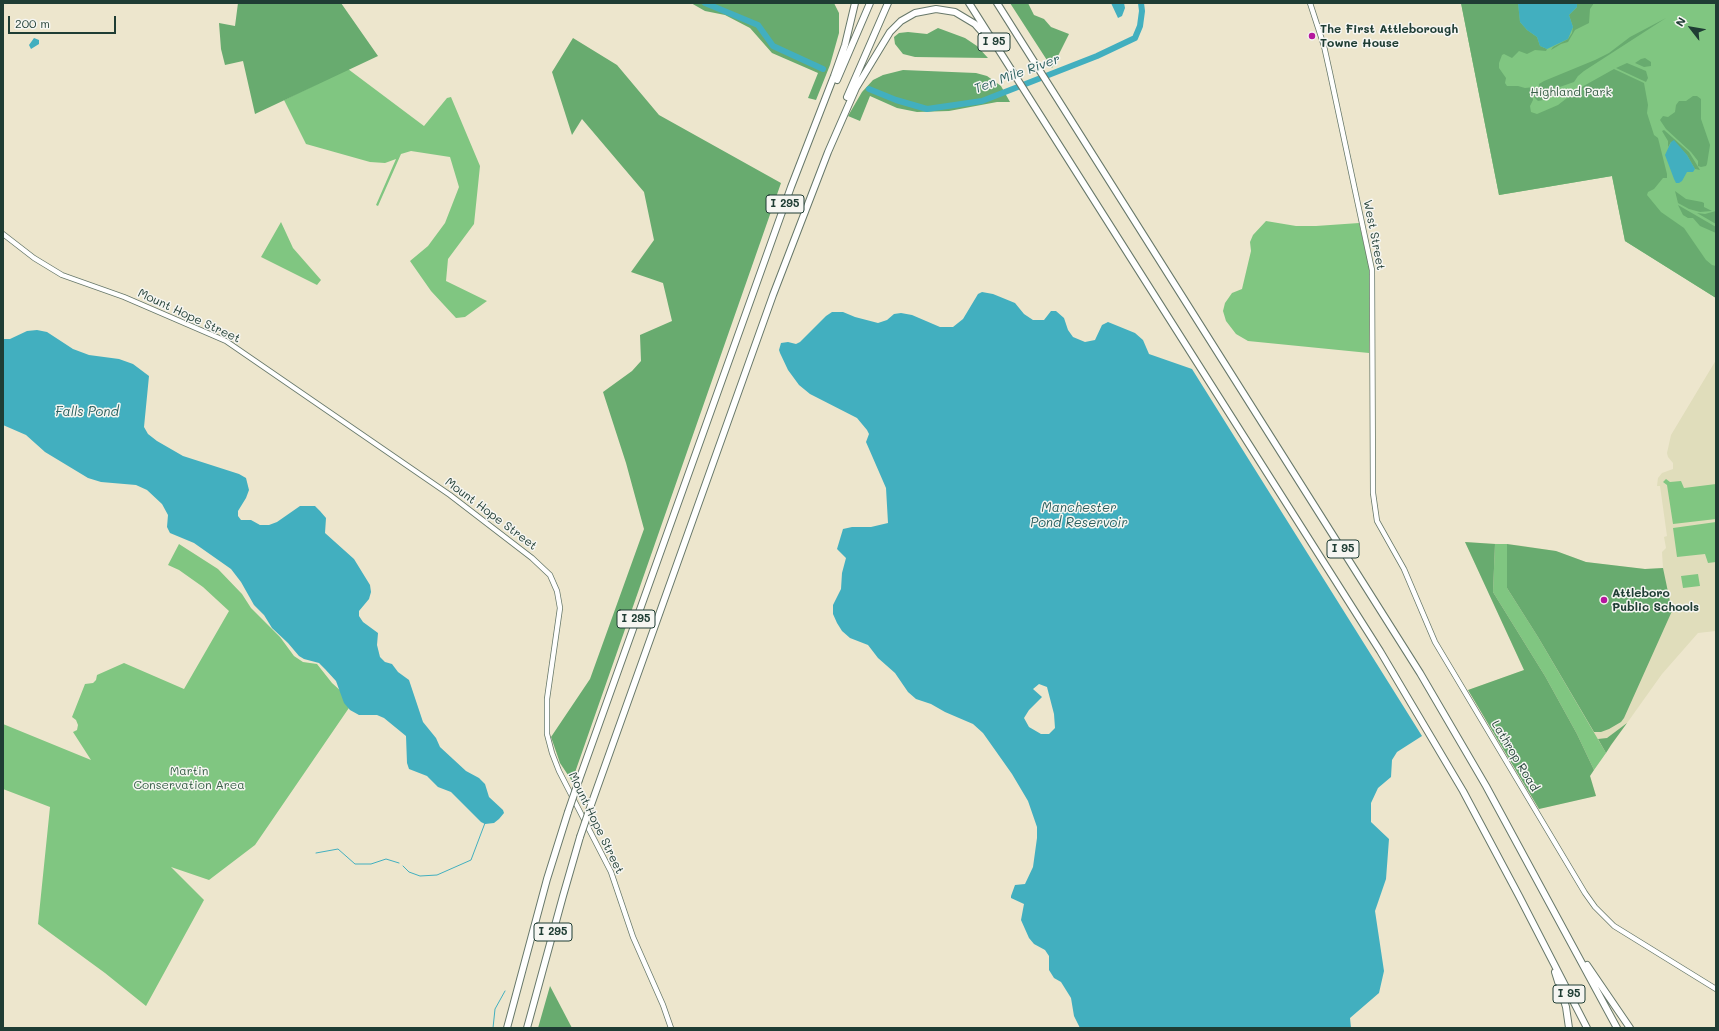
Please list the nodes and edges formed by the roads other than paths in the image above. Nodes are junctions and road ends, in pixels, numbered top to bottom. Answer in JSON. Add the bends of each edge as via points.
{"nodes":[{"id":1,"x":854,"y":3,"type":"edge"},
{"id":2,"x":870,"y":3,"type":"edge"},
{"id":3,"x":888,"y":3,"type":"edge"},
{"id":4,"x":969,"y":3,"type":"edge"},
{"id":5,"x":997,"y":3,"type":"edge"},
{"id":6,"x":1310,"y":3,"type":"edge"},
{"id":7,"x":1003,"y":57,"type":"junction"},
{"id":8,"x":826,"y":102,"type":"junction"},
{"id":9,"x":844,"y":110,"type":"junction"},
{"id":10,"x":3,"y":234,"type":"edge"},
{"id":11,"x":1373,"y":476,"type":"joint"},
{"id":12,"x":1574,"y":948,"type":"junction"},
{"id":13,"x":1552,"y":959,"type":"junction"},
{"id":14,"x":1716,"y":990,"type":"edge"},
{"id":15,"x":507,"y":1028,"type":"edge"},
{"id":16,"x":528,"y":1028,"type":"edge"},
{"id":17,"x":671,"y":1028,"type":"edge"},
{"id":18,"x":1569,"y":1028,"type":"edge"},
{"id":19,"x":1586,"y":1028,"type":"edge"},
{"id":20,"x":1617,"y":1028,"type":"edge"},
{"id":21,"x":1630,"y":1028,"type":"edge"}],
"edges":[{"from":1,"to":8,"type":"highway","via":[[845,44]]},
{"from":2,"to":8,"type":"highway"},
{"from":3,"to":9,"type":"highway"},
{"from":4,"to":7,"type":"highway","number":"I 95"},
{"from":5,"to":12,"type":"highway","number":"I 95","via":[[1420,673],[1489,792]]},
{"from":6,"to":11,"type":"street","name":"West Street","via":[[1324,46],[1372,270]]},
{"from":7,"to":9,"type":"highway","via":[[974,24],[958,13],[936,9],[915,13],[901,21],[890,32]]},
{"from":7,"to":13,"type":"highway","number":"I 95","via":[[1380,651],[1463,791]]},
{"from":8,"to":15,"type":"highway","number":"I 295","bridge":true,"via":[[791,187],[579,780],[544,891]]},
{"from":9,"to":16,"type":"highway","number":"I 295","bridge":true,"via":[[811,186],[591,805],[562,896]]},
{"from":10,"to":17,"type":"street","name":"Mount Hope Street","via":[[34,258],[62,275],[124,297],[226,341],[450,495],[550,574],[560,608],[546,699],[547,734],[552,753],[611,872],[633,937]]},
{"from":11,"to":14,"type":"street","name":"Lathrop Road","via":[[1377,521],[1404,569],[1430,633],[1585,893],[1614,926]]},
{"from":12,"to":20,"type":"highway","number":"I 95"},
{"from":12,"to":21,"type":"highway"},
{"from":13,"to":18,"type":"highway","via":[[1566,1007]]},
{"from":13,"to":19,"type":"highway","number":"I 95"}]}
